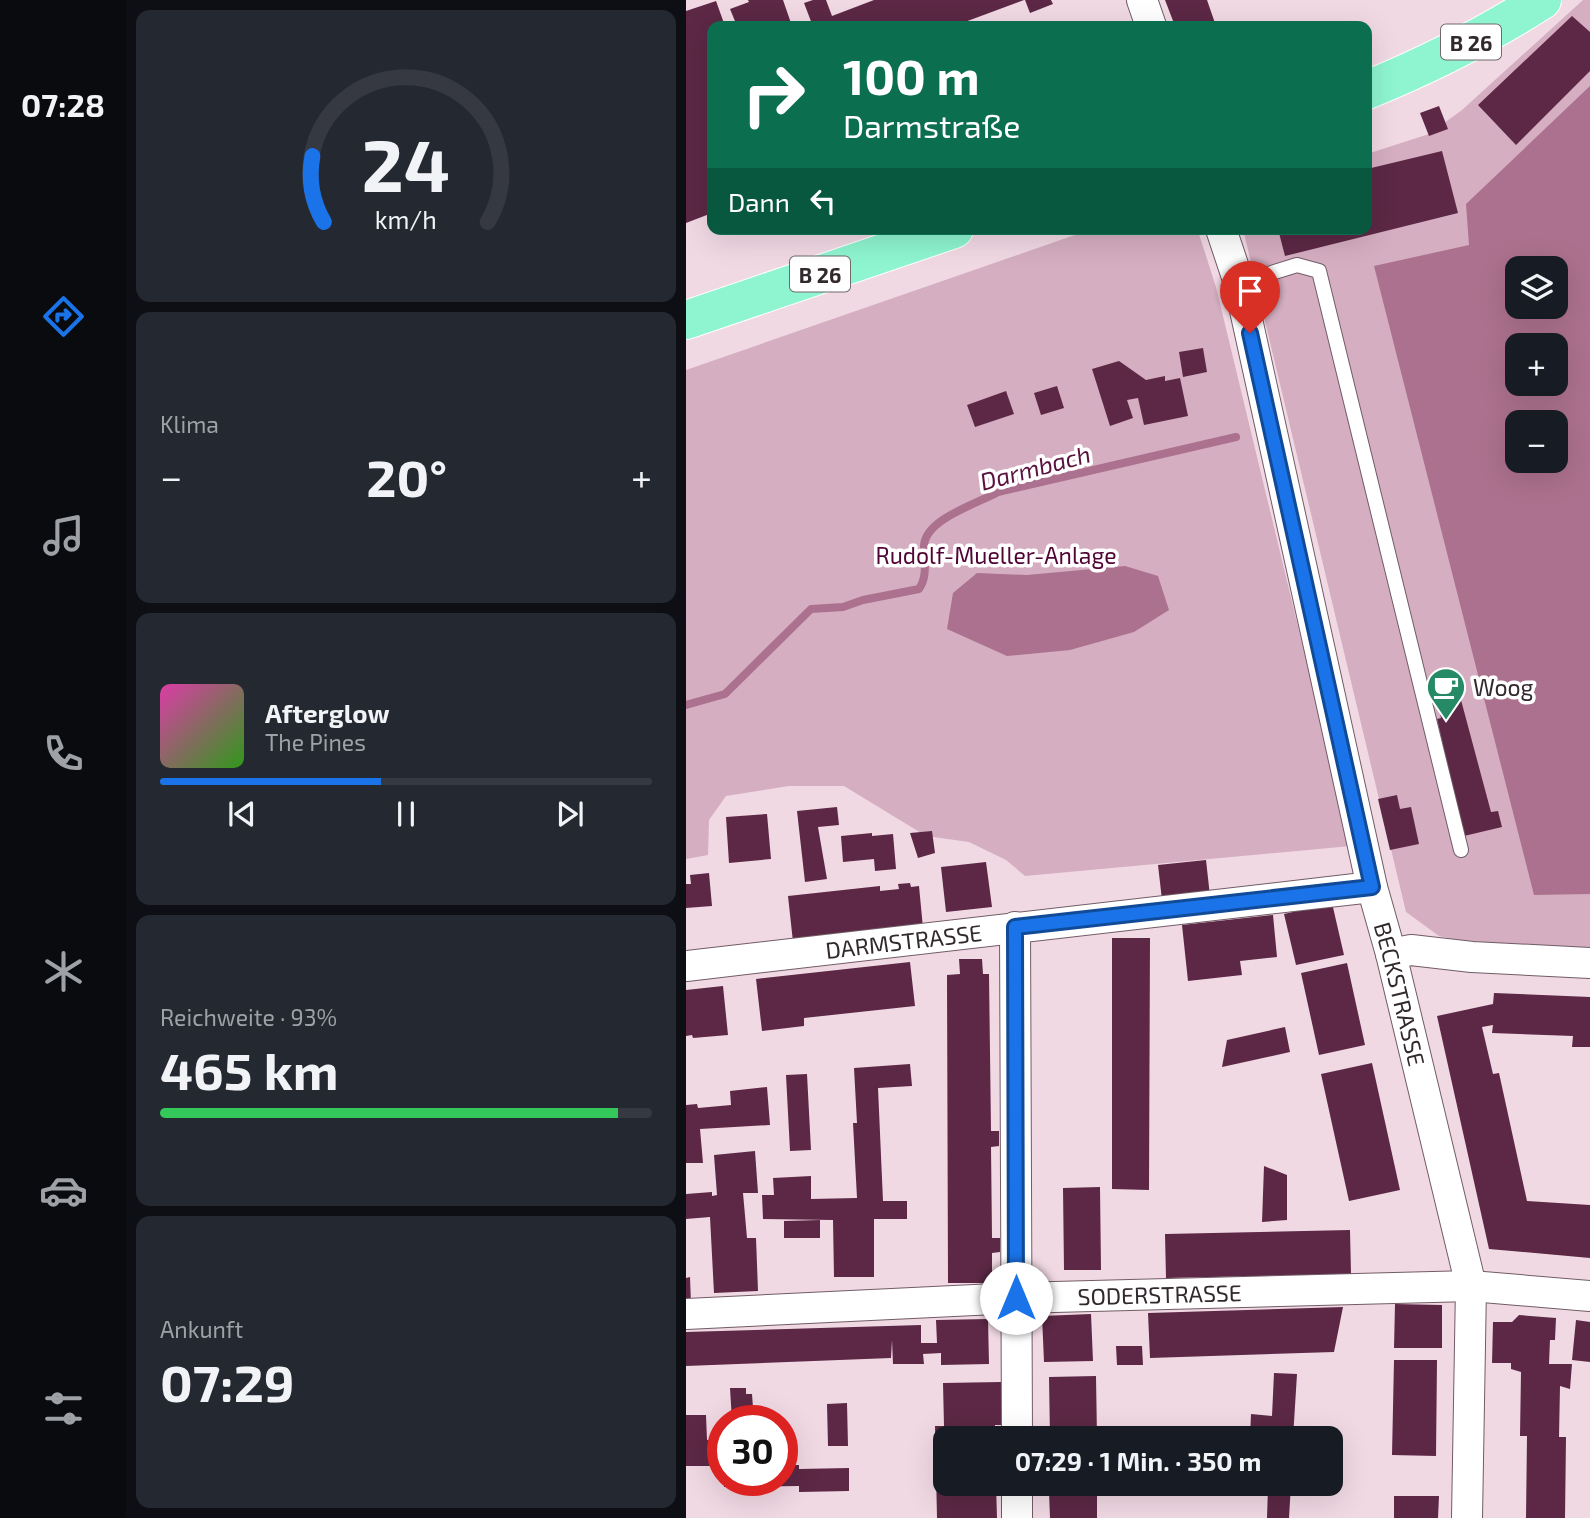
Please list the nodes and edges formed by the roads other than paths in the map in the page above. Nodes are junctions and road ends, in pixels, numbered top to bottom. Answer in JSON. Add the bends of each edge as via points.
{"nodes":[{"id":1,"x":1142,"y":0,"type":"edge"},
{"id":2,"x":1542,"y":0,"type":"edge"},
{"id":3,"x":1149,"y":21,"type":"edge"},
{"id":4,"x":1389,"y":86,"type":"edge"},
{"id":5,"x":936,"y":235,"type":"edge"},
{"id":6,"x":1223,"y":235,"type":"edge"},
{"id":7,"x":1239,"y":283,"type":"junction"},
{"id":8,"x":686,"y":320,"type":"edge"},
{"id":9,"x":1461,"y":850,"type":"dead end"},
{"id":10,"x":1372,"y":887,"type":"junction"},
{"id":11,"x":1015,"y":927,"type":"junction"},
{"id":12,"x":1391,"y":954,"type":"junction"},
{"id":13,"x":1590,"y":963,"type":"edge"},
{"id":14,"x":686,"y":966,"type":"edge"},
{"id":15,"x":1471,"y":1286,"type":"junction"},
{"id":16,"x":1590,"y":1296,"type":"edge"},
{"id":17,"x":1016,"y":1298,"type":"junction"},
{"id":18,"x":686,"y":1314,"type":"edge"},
{"id":19,"x":1017,"y":1426,"type":"edge"},
{"id":20,"x":1017,"y":1496,"type":"edge"},
{"id":21,"x":1017,"y":1518,"type":"edge"},
{"id":22,"x":1467,"y":1518,"type":"edge"}],
"edges":[{"from":1,"to":3,"type":"street"},
{"from":2,"to":4,"type":"main road","number":"B 26"},
{"from":5,"to":8,"type":"main road","number":"B 26"},
{"from":6,"to":7,"type":"street","name":"BECKSTRASSE"},
{"from":7,"to":9,"type":"lane","via":[[1297,265],[1319,271]]},
{"from":7,"to":10,"type":"street","name":"BECKSTRASSE"},
{"from":10,"to":11,"type":"street","name":"DARMSTRASSE"},
{"from":10,"to":12,"type":"street","name":"BECKSTRASSE"},
{"from":11,"to":14,"type":"street","name":"DARMSTRASSE"},
{"from":11,"to":17,"type":"street"},
{"from":12,"to":13,"type":"street","via":[[1411,950]]},
{"from":12,"to":15,"type":"street","name":"BECKSTRASSE"},
{"from":15,"to":16,"type":"street","name":"SODERSTRASSE"},
{"from":15,"to":17,"type":"street","name":"SODERSTRASSE"},
{"from":15,"to":22,"type":"street","name":"BECKSTRASSE"},
{"from":17,"to":18,"type":"street","name":"SODERSTRASSE"},
{"from":17,"to":19,"type":"street"},
{"from":20,"to":21,"type":"street"}]}
